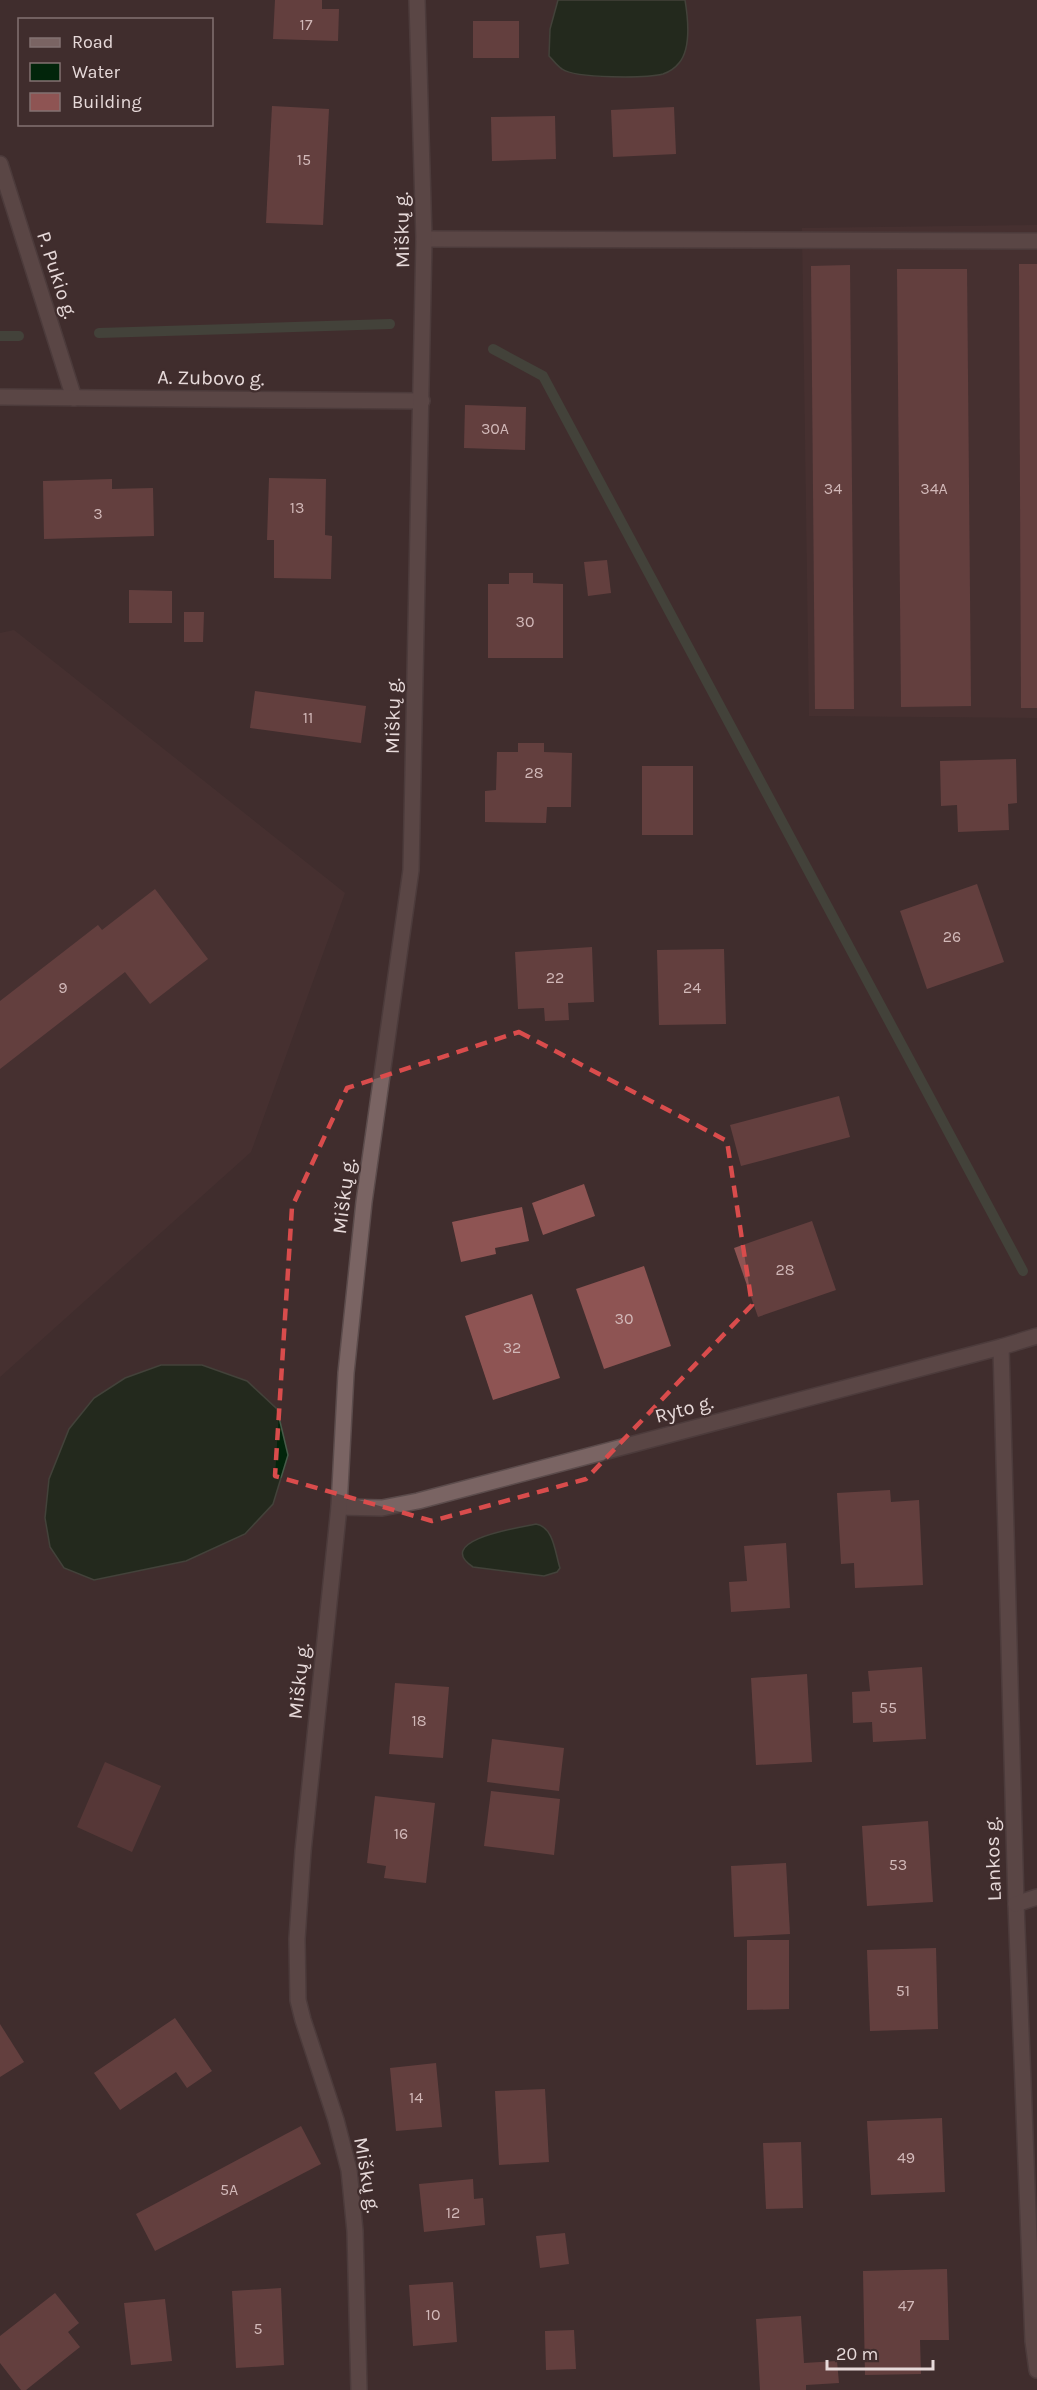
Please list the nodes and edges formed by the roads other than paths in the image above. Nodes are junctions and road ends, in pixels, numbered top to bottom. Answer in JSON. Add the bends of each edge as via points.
{"nodes":[{"id":1,"x":417,"y":0,"type":"edge"},
{"id":2,"x":0,"y":164,"type":"edge"},
{"id":3,"x":424,"y":239,"type":"junction"},
{"id":4,"x":1037,"y":241,"type":"edge"},
{"id":5,"x":0,"y":397,"type":"edge"},
{"id":6,"x":74,"y":398,"type":"junction"},
{"id":7,"x":422,"y":401,"type":"junction"},
{"id":8,"x":1037,"y":1336,"type":"edge"},
{"id":9,"x":1000,"y":1347,"type":"junction"},
{"id":10,"x":339,"y":1507,"type":"junction"},
{"id":11,"x":1037,"y":1897,"type":"edge"},
{"id":12,"x":1016,"y":1904,"type":"junction"},
{"id":13,"x":1037,"y":2370,"type":"edge"},
{"id":14,"x":359,"y":2390,"type":"edge"}],
"edges":[{"from":1,"to":3,"type":"street","name":"Miškų g."},
{"from":2,"to":6,"type":"street","name":"P. Pukio g."},
{"from":3,"to":4,"type":"street"},
{"from":3,"to":7,"type":"street","name":"Miškų g."},
{"from":5,"to":6,"type":"street","name":"A. Zubovo g."},
{"from":6,"to":7,"type":"street","name":"A. Zubovo g."},
{"from":7,"to":10,"type":"street","name":"Miškų g.","via":[[411,870],[364,1202],[346,1373]]},
{"from":8,"to":9,"type":"street","name":"Ryto g."},
{"from":9,"to":10,"type":"street","name":"Ryto g.","via":[[417,1501],[382,1508]]},
{"from":9,"to":12,"type":"street","name":"Lankos g."},
{"from":10,"to":14,"type":"street","name":"Miškų g.","via":[[303,1851],[297,1976],[303,2020],[349,2170],[355,2231]]},
{"from":11,"to":12,"type":"street"},
{"from":12,"to":13,"type":"street","name":"Lankos g."}]}
